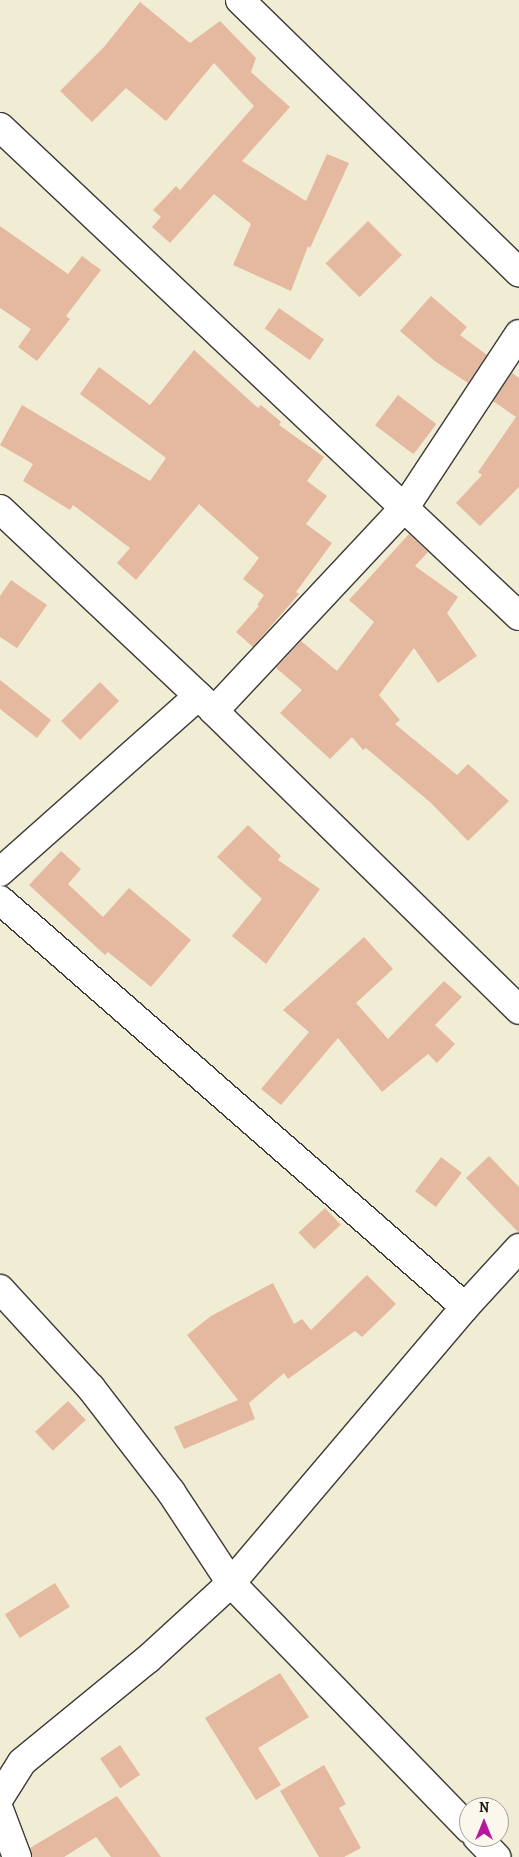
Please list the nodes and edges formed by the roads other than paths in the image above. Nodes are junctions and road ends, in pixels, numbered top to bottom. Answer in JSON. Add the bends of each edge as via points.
{"nodes":[{"id":1,"x":240,"y":0,"type":"edge"},
{"id":2,"x":0,"y":127,"type":"edge"},
{"id":3,"x":519,"y":272,"type":"edge"},
{"id":4,"x":519,"y":334,"type":"edge"},
{"id":5,"x":405,"y":507,"type":"junction"},
{"id":6,"x":0,"y":509,"type":"edge"},
{"id":7,"x":519,"y":616,"type":"edge"},
{"id":8,"x":206,"y":704,"type":"junction"},
{"id":9,"x":0,"y":872,"type":"edge"},
{"id":10,"x":0,"y":900,"type":"edge"},
{"id":11,"x":519,"y":1010,"type":"edge"},
{"id":12,"x":519,"y":1248,"type":"edge"},
{"id":13,"x":0,"y":1289,"type":"edge"},
{"id":14,"x":465,"y":1307,"type":"junction"},
{"id":15,"x":231,"y":1583,"type":"junction"},
{"id":16,"x":0,"y":1797,"type":"edge"},
{"id":17,"x":0,"y":1812,"type":"edge"},
{"id":18,"x":459,"y":1819,"type":"edge"},
{"id":19,"x":486,"y":1847,"type":"edge"},
{"id":20,"x":17,"y":1857,"type":"edge"},
{"id":21,"x":496,"y":1857,"type":"edge"}],
"edges":[{"from":1,"to":3,"type":"street"},
{"from":2,"to":5,"type":"street"},
{"from":4,"to":5,"type":"street"},
{"from":5,"to":7,"type":"street"},
{"from":5,"to":8,"type":"street"},
{"from":6,"to":8,"type":"street"},
{"from":8,"to":9,"type":"street"},
{"from":8,"to":11,"type":"street"},
{"from":10,"to":14,"type":"street"},
{"from":12,"to":14,"type":"street"},
{"from":13,"to":15,"type":"street","via":[[91,1388],[171,1492]]},
{"from":14,"to":15,"type":"street"},
{"from":15,"to":16,"type":"street","via":[[148,1659],[22,1762]]},
{"from":15,"to":18,"type":"street"},
{"from":17,"to":20,"type":"street"},
{"from":19,"to":21,"type":"street"}]}
